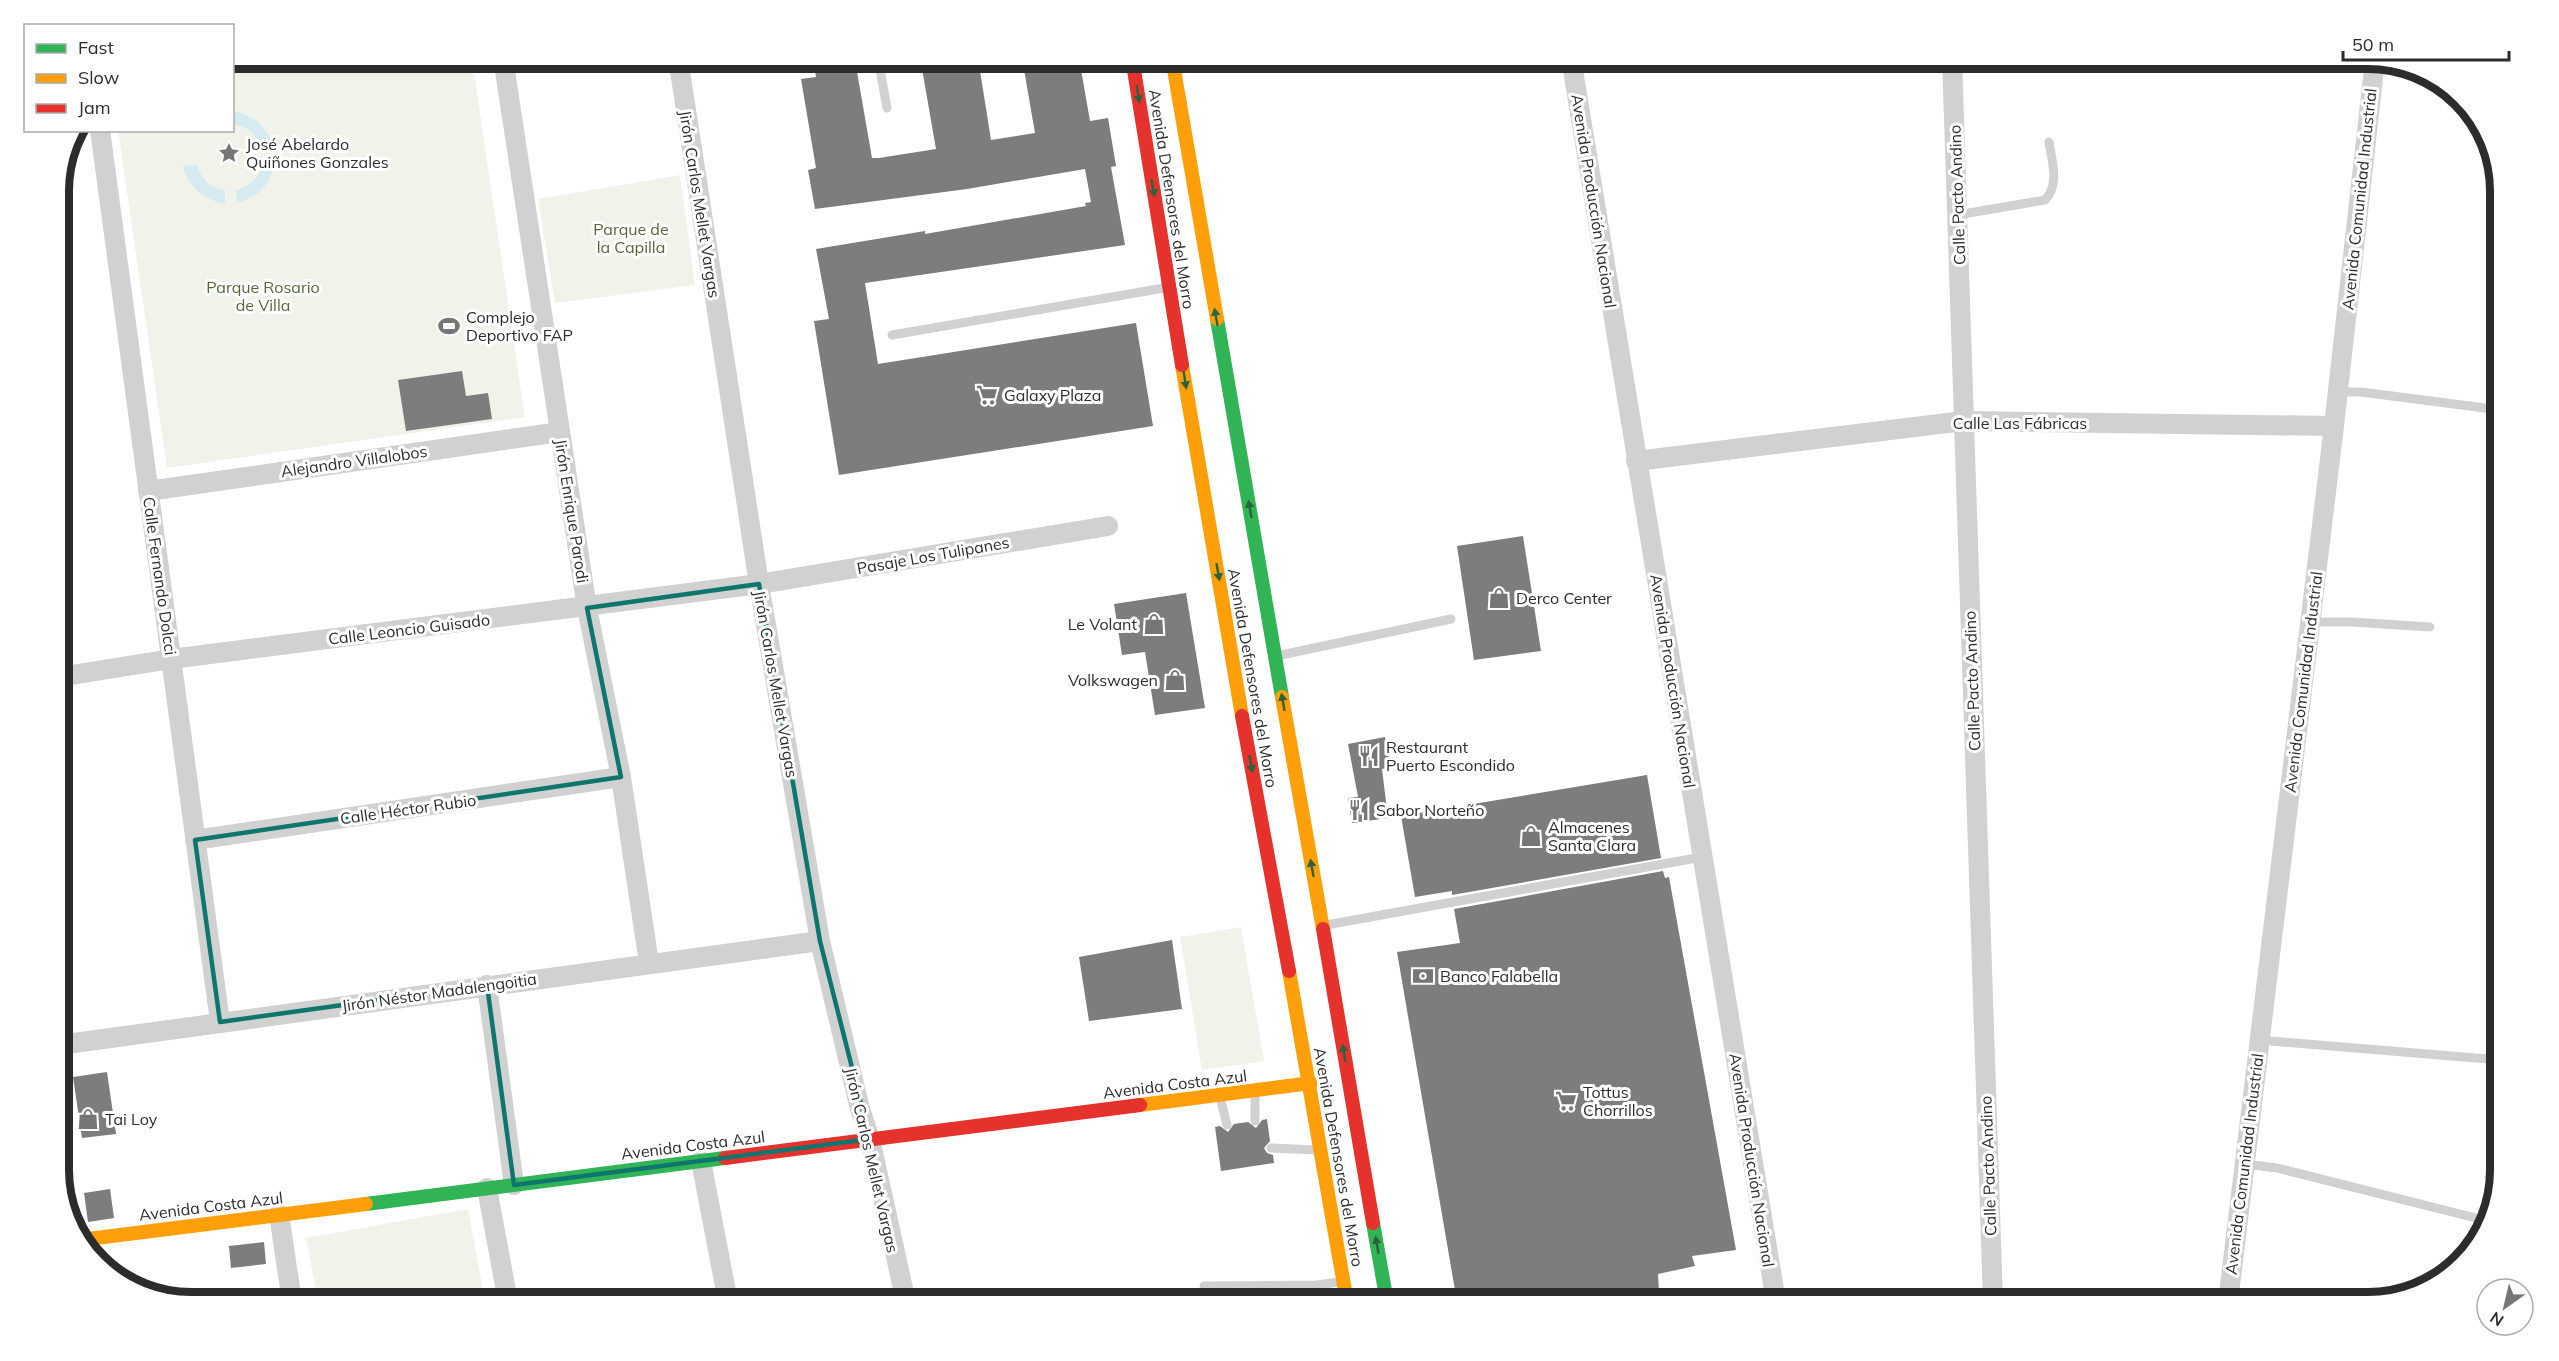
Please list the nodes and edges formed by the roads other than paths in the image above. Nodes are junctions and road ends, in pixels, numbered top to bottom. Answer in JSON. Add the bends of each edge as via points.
{"nodes":[{"id":1,"x":505,"y":69,"type":"edge"},
{"id":2,"x":680,"y":69,"type":"edge"},
{"id":3,"x":880,"y":69,"type":"edge"},
{"id":4,"x":1134,"y":69,"type":"edge"},
{"id":5,"x":1173,"y":69,"type":"edge"},
{"id":6,"x":1573,"y":69,"type":"edge"},
{"id":7,"x":1952,"y":69,"type":"edge"},
{"id":8,"x":2374,"y":69,"type":"edge"},
{"id":9,"x":887,"y":108,"type":"dead end"},
{"id":10,"x":100,"y":132,"type":"edge"},
{"id":11,"x":2049,"y":141,"type":"dead end"},
{"id":12,"x":1957,"y":215,"type":"junction"},
{"id":13,"x":1170,"y":287,"type":"junction"},
{"id":14,"x":892,"y":335,"type":"dead end"},
{"id":15,"x":2338,"y":392,"type":"junction"},
{"id":16,"x":2485,"y":408,"type":"dead end"},
{"id":17,"x":1964,"y":421,"type":"junction"},
{"id":18,"x":2334,"y":426,"type":"junction"},
{"id":19,"x":560,"y":432,"type":"junction"},
{"id":20,"x":1636,"y":461,"type":"junction"},
{"id":21,"x":148,"y":490,"type":"junction"},
{"id":22,"x":1108,"y":526,"type":"dead end"},
{"id":23,"x":759,"y":584,"type":"junction"},
{"id":24,"x":587,"y":608,"type":"junction"},
{"id":25,"x":1451,"y":619,"type":"dead end"},
{"id":26,"x":2310,"y":622,"type":"junction"},
{"id":27,"x":2430,"y":627,"type":"dead end"},
{"id":28,"x":1275,"y":656,"type":"junction"},
{"id":29,"x":171,"y":658,"type":"junction"},
{"id":30,"x":69,"y":675,"type":"edge"},
{"id":31,"x":621,"y":777,"type":"junction"},
{"id":32,"x":195,"y":840,"type":"junction"},
{"id":33,"x":1702,"y":857,"type":"junction"},
{"id":34,"x":1322,"y":925,"type":"junction"},
{"id":35,"x":820,"y":941,"type":"junction"},
{"id":36,"x":649,"y":963,"type":"junction"},
{"id":37,"x":487,"y":985,"type":"junction"},
{"id":38,"x":220,"y":1022,"type":"junction"},
{"id":39,"x":2259,"y":1040,"type":"junction"},
{"id":40,"x":69,"y":1044,"type":"edge"},
{"id":41,"x":2490,"y":1059,"type":"edge"},
{"id":42,"x":1311,"y":1083,"type":"junction"},
{"id":43,"x":1255,"y":1090,"type":"junction"},
{"id":44,"x":1219,"y":1095,"type":"junction"},
{"id":45,"x":1255,"y":1121,"type":"dead end"},
{"id":46,"x":1227,"y":1125,"type":"dead end"},
{"id":47,"x":870,"y":1139,"type":"junction"},
{"id":48,"x":1271,"y":1148,"type":"dead end"},
{"id":49,"x":1323,"y":1150,"type":"junction"},
{"id":50,"x":701,"y":1161,"type":"junction"},
{"id":51,"x":2244,"y":1164,"type":"junction"},
{"id":52,"x":514,"y":1185,"type":"junction"},
{"id":53,"x":487,"y":1188,"type":"junction"},
{"id":54,"x":279,"y":1214,"type":"junction"},
{"id":55,"x":2479,"y":1219,"type":"edge"},
{"id":56,"x":90,"y":1239,"type":"edge"},
{"id":57,"x":1343,"y":1281,"type":"junction"},
{"id":58,"x":1204,"y":1286,"type":"dead end"},
{"id":59,"x":291,"y":1292,"type":"edge"},
{"id":60,"x":506,"y":1292,"type":"edge"},
{"id":61,"x":726,"y":1292,"type":"edge"},
{"id":62,"x":904,"y":1292,"type":"edge"},
{"id":63,"x":1345,"y":1292,"type":"edge"},
{"id":64,"x":1385,"y":1292,"type":"edge"},
{"id":65,"x":1774,"y":1292,"type":"edge"},
{"id":66,"x":1993,"y":1292,"type":"edge"},
{"id":67,"x":2229,"y":1292,"type":"edge"}],
"edges":[{"from":1,"to":19,"type":"street","name":"Jirón Enrique Parodi"},
{"from":2,"to":23,"type":"street","name":"Jirón Carlos Mellet Vargas"},
{"from":3,"to":9,"type":"lane"},
{"from":4,"to":13,"type":"main road","name":"Avenida Defensores del Morro","one_way":true,"via":[[1148,129]]},
{"from":28,"to":5,"type":"main road","name":"Avenida Defensores del Morro","one_way":true,"via":[[1177,123]]},
{"from":6,"to":20,"type":"street","name":"Avenida Producción Nacional"},
{"from":7,"to":12,"type":"street","name":"Calle Pacto Andino"},
{"from":8,"to":15,"type":"street","name":"Avenida Comunidad Industrial"},
{"from":10,"to":21,"type":"street","name":"Calle Fernando Dolcci"},
{"from":11,"to":12,"type":"lane","via":[[2055,182],[2045,200]]},
{"from":12,"to":17,"type":"street","name":"Calle Pacto Andino"},
{"from":13,"to":14,"type":"lane"},
{"from":13,"to":42,"type":"main road","name":"Avenida Defensores del Morro","one_way":true,"via":[[1258,807]]},
{"from":15,"to":16,"type":"lane"},
{"from":15,"to":18,"type":"street","name":"Avenida Comunidad Industrial"},
{"from":17,"to":18,"type":"street","name":"Calle Las Fábricas"},
{"from":17,"to":20,"type":"street","name":"Calle Las Fábricas"},
{"from":17,"to":66,"type":"street","name":"Calle Pacto Andino"},
{"from":18,"to":26,"type":"street","name":"Avenida Comunidad Industrial"},
{"from":19,"to":21,"type":"street","name":"Alejandro Villalobos"},
{"from":19,"to":24,"type":"street","name":"Jirón Enrique Parodi"},
{"from":20,"to":33,"type":"street","name":"Avenida Producción Nacional"},
{"from":21,"to":29,"type":"street","name":"Calle Fernando Dolcci"},
{"from":22,"to":23,"type":"street","name":"Pasaje Los Tulipanes"},
{"from":23,"to":24,"type":"street","name":"Calle Leoncio Guisado"},
{"from":23,"to":35,"type":"street","name":"Jirón Carlos Mellet Vargas"},
{"from":24,"to":29,"type":"street","name":"Calle Leoncio Guisado"},
{"from":24,"to":31,"type":"street","name":"Jirón Enrique Parodi"},
{"from":25,"to":28,"type":"lane"},
{"from":26,"to":27,"type":"lane"},
{"from":26,"to":39,"type":"street","name":"Avenida Comunidad Industrial"},
{"from":34,"to":28,"type":"main road","name":"Avenida Defensores del Morro","one_way":true},
{"from":29,"to":30,"type":"street","name":"Calle Leoncio Guisado"},
{"from":29,"to":32,"type":"street","name":"Calle Fernando Dolcci"},
{"from":31,"to":32,"type":"street","name":"Calle Héctor Rubio"},
{"from":31,"to":36,"type":"street","name":"Jirón Enrique Parodi"},
{"from":32,"to":38,"type":"street","name":"Calle Fernando Dolcci"},
{"from":33,"to":34,"type":"lane"},
{"from":33,"to":65,"type":"street","name":"Avenida Producción Nacional"},
{"from":64,"to":34,"type":"main road","name":"Avenida Defensores del Morro","one_way":true},
{"from":35,"to":36,"type":"street","name":"Jirón Néstor Madalengoitia"},
{"from":35,"to":47,"type":"street","name":"Jirón Carlos Mellet Vargas"},
{"from":36,"to":37,"type":"street","name":"Jirón Néstor Madalengoitia"},
{"from":37,"to":38,"type":"street","name":"Jirón Néstor Madalengoitia"},
{"from":37,"to":52,"type":"street"},
{"from":38,"to":40,"type":"street","name":"Jirón Néstor Madalengoitia"},
{"from":39,"to":41,"type":"lane"},
{"from":39,"to":51,"type":"street","name":"Avenida Comunidad Industrial"},
{"from":42,"to":43,"type":"main road","name":"Avenida Costa Azul"},
{"from":42,"to":49,"type":"main road","name":"Avenida Defensores del Morro"},
{"from":43,"to":44,"type":"main road","name":"Avenida Costa Azul"},
{"from":43,"to":45,"type":"lane"},
{"from":44,"to":46,"type":"lane"},
{"from":44,"to":47,"type":"main road","name":"Avenida Costa Azul"},
{"from":47,"to":50,"type":"main road","name":"Avenida Costa Azul"},
{"from":47,"to":62,"type":"street","name":"Jirón Carlos Mellet Vargas"},
{"from":48,"to":49,"type":"lane"},
{"from":49,"to":57,"type":"main road","name":"Avenida Defensores del Morro"},
{"from":50,"to":52,"type":"main road","name":"Avenida Costa Azul"},
{"from":50,"to":61,"type":"street"},
{"from":51,"to":55,"type":"lane","via":[[2277,1168]]},
{"from":51,"to":67,"type":"street","name":"Avenida Comunidad Industrial"},
{"from":52,"to":53,"type":"main road","name":"Avenida Costa Azul"},
{"from":53,"to":54,"type":"main road","name":"Avenida Costa Azul"},
{"from":53,"to":60,"type":"street"},
{"from":54,"to":56,"type":"main road","name":"Avenida Costa Azul"},
{"from":54,"to":59,"type":"street"},
{"from":57,"to":58,"type":"lane","via":[[1317,1285]]},
{"from":57,"to":63,"type":"main road","name":"Avenida Defensores del Morro"}]}
